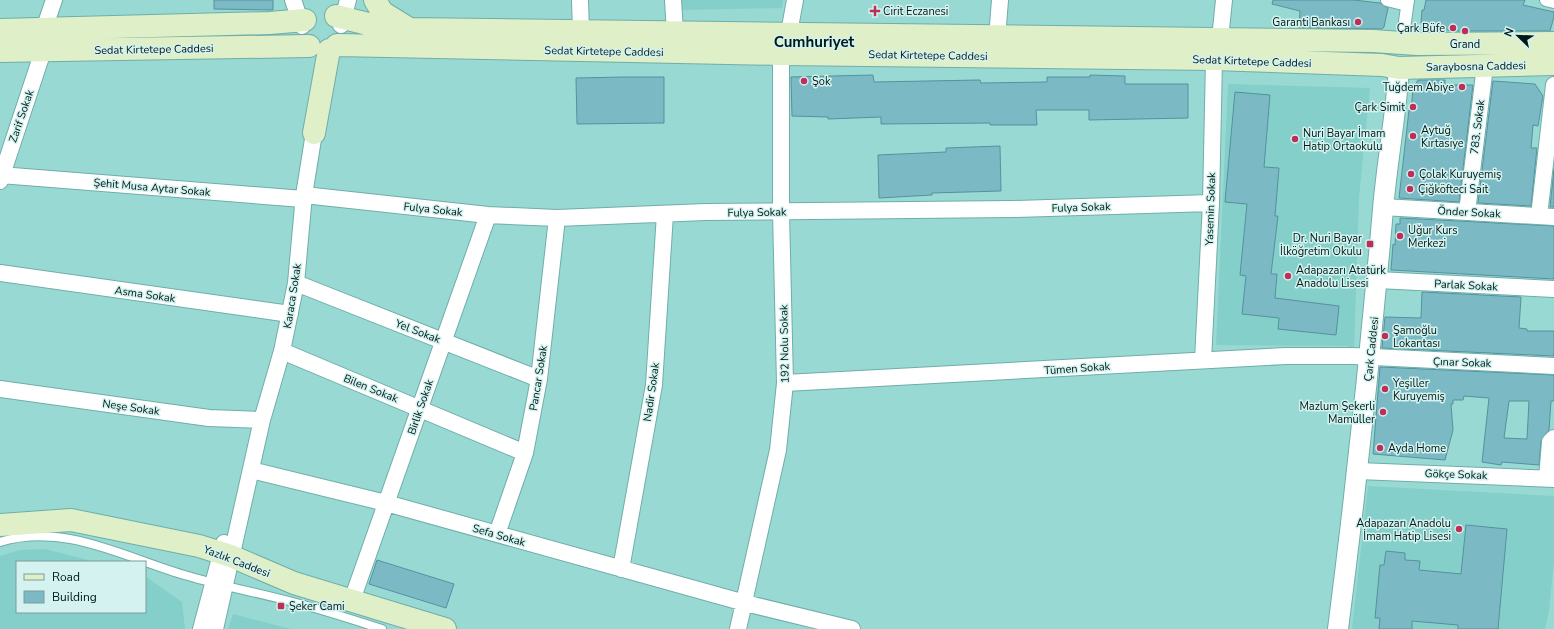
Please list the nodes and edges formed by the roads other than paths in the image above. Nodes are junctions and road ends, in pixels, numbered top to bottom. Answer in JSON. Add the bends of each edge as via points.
{"nodes":[{"id":1,"x":54,"y":0,"type":"edge"},
{"id":2,"x":293,"y":0,"type":"edge"},
{"id":3,"x":375,"y":0,"type":"edge"},
{"id":4,"x":580,"y":0,"type":"edge"},
{"id":5,"x":673,"y":0,"type":"edge"},
{"id":6,"x":795,"y":0,"type":"edge"},
{"id":7,"x":1000,"y":0,"type":"edge"},
{"id":8,"x":1224,"y":0,"type":"edge"},
{"id":9,"x":1387,"y":0,"type":"edge"},
{"id":10,"x":1546,"y":0,"type":"edge"},
{"id":11,"x":1554,"y":2,"type":"edge"},
{"id":12,"x":1407,"y":3,"type":"edge"},
{"id":13,"x":44,"y":29,"type":"junction"},
{"id":14,"x":324,"y":29,"type":"edge"},
{"id":15,"x":410,"y":29,"type":"junction"},
{"id":16,"x":0,"y":30,"type":"edge"},
{"id":17,"x":581,"y":32,"type":"junction"},
{"id":18,"x":675,"y":32,"type":"junction"},
{"id":19,"x":789,"y":33,"type":"junction"},
{"id":20,"x":997,"y":38,"type":"junction"},
{"id":21,"x":1373,"y":41,"type":"junction"},
{"id":22,"x":1410,"y":43,"type":"junction"},
{"id":23,"x":1554,"y":44,"type":"edge"},
{"id":24,"x":1217,"y":49,"type":"junction"},
{"id":25,"x":0,"y":51,"type":"edge"},
{"id":26,"x":43,"y":52,"type":"junction"},
{"id":27,"x":781,"y":54,"type":"junction"},
{"id":28,"x":1554,"y":64,"type":"edge"},
{"id":29,"x":1484,"y":66,"type":"junction"},
{"id":30,"x":1399,"y":68,"type":"junction"},
{"id":31,"x":1554,"y":85,"type":"edge"},
{"id":32,"x":314,"y":133,"type":"joint"},
{"id":33,"x":0,"y":177,"type":"edge"},
{"id":34,"x":303,"y":197,"type":"junction"},
{"id":35,"x":1211,"y":203,"type":"junction"},
{"id":36,"x":1383,"y":207,"type":"junction"},
{"id":37,"x":781,"y":212,"type":"junction"},
{"id":38,"x":1467,"y":212,"type":"junction"},
{"id":39,"x":664,"y":214,"type":"junction"},
{"id":40,"x":488,"y":215,"type":"junction"},
{"id":41,"x":1547,"y":217,"type":"edge"},
{"id":42,"x":557,"y":218,"type":"junction"},
{"id":43,"x":0,"y":274,"type":"edge"},
{"id":44,"x":1378,"y":280,"type":"junction"},
{"id":45,"x":296,"y":283,"type":"junction"},
{"id":46,"x":1554,"y":289,"type":"edge"},
{"id":47,"x":290,"y":314,"type":"junction"},
{"id":48,"x":443,"y":341,"type":"junction"},
{"id":49,"x":282,"y":351,"type":"junction"},
{"id":50,"x":1370,"y":358,"type":"junction"},
{"id":51,"x":1203,"y":360,"type":"junction"},
{"id":52,"x":1554,"y":366,"type":"edge"},
{"id":53,"x":539,"y":379,"type":"junction"},
{"id":54,"x":785,"y":383,"type":"junction"},
{"id":55,"x":0,"y":389,"type":"edge"},
{"id":56,"x":420,"y":408,"type":"junction"},
{"id":57,"x":262,"y":420,"type":"junction"},
{"id":58,"x":1554,"y":438,"type":"edge"},
{"id":59,"x":525,"y":453,"type":"junction"},
{"id":60,"x":252,"y":463,"type":"junction"},
{"id":61,"x":1358,"y":471,"type":"junction"},
{"id":62,"x":1551,"y":478,"type":"edge"},
{"id":63,"x":386,"y":503,"type":"junction"},
{"id":64,"x":1,"y":527,"type":"edge"},
{"id":65,"x":498,"y":534,"type":"junction"},
{"id":66,"x":225,"y":554,"type":"junction"},
{"id":67,"x":144,"y":561,"type":"edge"},
{"id":68,"x":146,"y":562,"type":"edge"},
{"id":69,"x":621,"y":569,"type":"junction"},
{"id":70,"x":218,"y":585,"type":"junction"},
{"id":71,"x":352,"y":600,"type":"junction"},
{"id":72,"x":745,"y":603,"type":"junction"},
{"id":73,"x":201,"y":629,"type":"edge"},
{"id":74,"x":215,"y":629,"type":"edge"},
{"id":75,"x":382,"y":629,"type":"edge"},
{"id":76,"x":445,"y":629,"type":"edge"},
{"id":77,"x":738,"y":629,"type":"edge"},
{"id":78,"x":852,"y":629,"type":"edge"},
{"id":79,"x":1338,"y":629,"type":"edge"}],
"edges":[{"from":1,"to":13,"type":"street"},
{"from":2,"to":14,"type":"street"},
{"from":3,"to":15,"type":"main road","via":[[382,12]]},
{"from":4,"to":17,"type":"street"},
{"from":5,"to":18,"type":"street"},
{"from":6,"to":19,"type":"street"},
{"from":7,"to":20,"type":"street"},
{"from":8,"to":24,"type":"street","name":"Yasemin Sokak"},
{"from":9,"to":12,"type":"street"},
{"from":10,"to":11,"type":"street"},
{"from":12,"to":22,"type":"street"},
{"from":13,"to":14,"type":"main road","name":"Sedat Kirtetepe Caddesi","via":[[270,24]]},
{"from":13,"to":16,"type":"main road","name":"Sedat Kirtetepe Caddesi"},
{"from":14,"to":15,"type":"main road","name":"Sedat Kirtetepe Caddesi"},
{"from":14,"to":26,"type":"main road","name":"Sedat Kirtetepe Caddesi"},
{"from":14,"to":27,"type":"main road","name":"Sedat Kirtetepe Caddesi"},
{"from":14,"to":32,"type":"main road"},
{"from":15,"to":17,"type":"main road","name":"Sedat Kirtetepe Caddesi"},
{"from":17,"to":18,"type":"main road","name":"Sedat Kirtetepe Caddesi"},
{"from":18,"to":19,"type":"main road","name":"Sedat Kirtetepe Caddesi"},
{"from":19,"to":20,"type":"main road","name":"Sedat Kirtetepe Caddesi"},
{"from":20,"to":24,"type":"main road","name":"Sedat Kirtetepe Caddesi"},
{"from":21,"to":22,"type":"main road","name":"Sedat Kirtetepe Caddesi"},
{"from":21,"to":24,"type":"main road","name":"Sedat Kirtetepe Caddesi"},
{"from":21,"to":30,"type":"main road","via":[[1391,54]]},
{"from":22,"to":23,"type":"main road","name":"Saraybosna Caddesi"},
{"from":24,"to":27,"type":"main road","name":"Sedat Kirtetepe Caddesi"},
{"from":24,"to":30,"type":"main road","name":"Sedat Kirtetepe Caddesi"},
{"from":24,"to":35,"type":"street","name":"Yasemin Sokak"},
{"from":25,"to":26,"type":"main road","name":"Sedat Kirtetepe Caddesi"},
{"from":26,"to":33,"type":"street","name":"Zarif Sokak"},
{"from":27,"to":37,"type":"street","name":"192 Nolu Sokak"},
{"from":28,"to":29,"type":"main road","name":"Saraybosna Caddesi"},
{"from":29,"to":30,"type":"main road","name":"Saraybosna Caddesi"},
{"from":29,"to":38,"type":"street","name":"783. Sokak"},
{"from":30,"to":36,"type":"street","name":"Çark Caddesi","via":[[1397,104]]},
{"from":31,"to":41,"type":"street"},
{"from":32,"to":34,"type":"street","name":"Karaca Sokak"},
{"from":33,"to":34,"type":"street","name":"Şehit Musa Aytar Sokak"},
{"from":34,"to":40,"type":"street","name":"Fulya Sokak"},
{"from":34,"to":45,"type":"street","name":"Karaca Sokak"},
{"from":35,"to":37,"type":"street","name":"Fulya Sokak"},
{"from":35,"to":51,"type":"street","name":"Yasemin Sokak"},
{"from":36,"to":38,"type":"street","name":"Önder Sokak"},
{"from":36,"to":44,"type":"street","name":"Çark Caddesi"},
{"from":37,"to":39,"type":"street","name":"Fulya Sokak"},
{"from":37,"to":54,"type":"street","name":"192 Nolu Sokak"},
{"from":38,"to":41,"type":"street","name":"Önder Sokak"},
{"from":39,"to":42,"type":"street","name":"Fulya Sokak"},
{"from":39,"to":69,"type":"street","name":"Nadir Sokak","via":[[654,385]]},
{"from":40,"to":42,"type":"street","name":"Fulya Sokak"},
{"from":40,"to":48,"type":"street","name":"Birlik Sokak"},
{"from":42,"to":53,"type":"street","name":"Pancar Sokak"},
{"from":43,"to":47,"type":"street","name":"Asma Sokak"},
{"from":44,"to":46,"type":"street","name":"Parlak Sokak"},
{"from":44,"to":50,"type":"street","name":"Çark Caddesi"},
{"from":45,"to":47,"type":"street","name":"Karaca Sokak"},
{"from":45,"to":48,"type":"street","name":"Yel Sokak"},
{"from":47,"to":49,"type":"street","name":"Karaca Sokak"},
{"from":48,"to":53,"type":"street","name":"Yel Sokak"},
{"from":48,"to":56,"type":"street","name":"Birlik Sokak"},
{"from":49,"to":56,"type":"street","name":"Bilen Sokak"},
{"from":49,"to":57,"type":"street","name":"Karaca Sokak"},
{"from":50,"to":51,"type":"street","name":"Tümen Sokak","via":[[1286,356]]},
{"from":50,"to":52,"type":"street","name":"Çınar Sokak"},
{"from":50,"to":61,"type":"street","name":"Çark Caddesi"},
{"from":51,"to":54,"type":"street","name":"Tümen Sokak"},
{"from":53,"to":59,"type":"street","name":"Pancar Sokak"},
{"from":54,"to":72,"type":"street","name":"192 Nolu Sokak","via":[[778,450]]},
{"from":55,"to":57,"type":"street","name":"Neşe Sokak","via":[[209,418]]},
{"from":56,"to":59,"type":"street","name":"Bilen Sokak"},
{"from":56,"to":63,"type":"street","name":"Birlik Sokak"},
{"from":57,"to":60,"type":"street","name":"Karaca Sokak"},
{"from":58,"to":62,"type":"street","via":[[1550,442]]},
{"from":59,"to":65,"type":"street","name":"Pancar Sokak"},
{"from":60,"to":63,"type":"street","name":"Sefa Sokak"},
{"from":60,"to":66,"type":"street","name":"Karaca Sokak"},
{"from":61,"to":62,"type":"street","name":"Gökçe Sokak"},
{"from":61,"to":79,"type":"street","name":"Çark Caddesi"},
{"from":63,"to":65,"type":"street","name":"Sefa Sokak"},
{"from":63,"to":71,"type":"street","name":"Birlik Sokak"},
{"from":64,"to":66,"type":"main road","name":"Yazlık Caddesi","via":[[71,520],[199,546]]},
{"from":64,"to":67,"type":"lane","via":[[11,539],[69,539],[96,544]]},
{"from":65,"to":69,"type":"street","name":"Sefa Sokak"},
{"from":66,"to":70,"type":"street","name":"Karaca Sokak"},
{"from":66,"to":71,"type":"main road","name":"Yazlık Caddesi","via":[[294,583]]},
{"from":68,"to":70,"type":"lane"},
{"from":69,"to":72,"type":"street","name":"Sefa Sokak"},
{"from":70,"to":73,"type":"street"},
{"from":70,"to":74,"type":"street"},
{"from":70,"to":75,"type":"lane","via":[[288,601]]},
{"from":71,"to":76,"type":"main road","name":"Yazlık Caddesi"},
{"from":72,"to":77,"type":"street","name":"192 Nolu Sokak"},
{"from":72,"to":78,"type":"street","name":"Sefa Sokak"}]}
